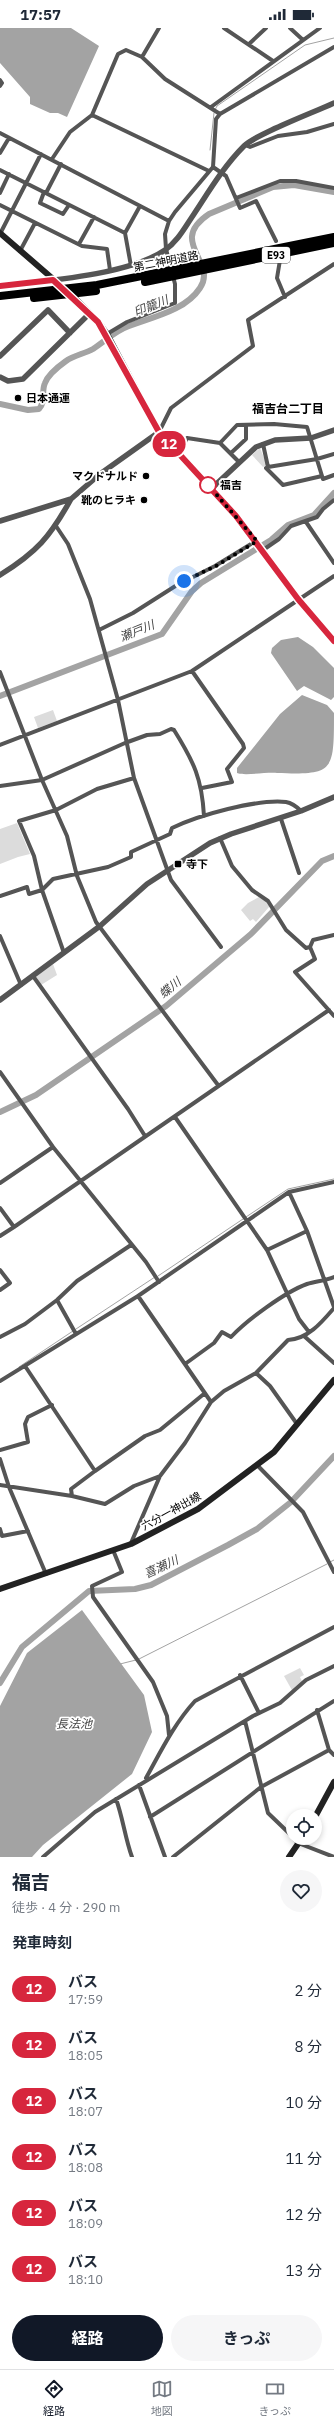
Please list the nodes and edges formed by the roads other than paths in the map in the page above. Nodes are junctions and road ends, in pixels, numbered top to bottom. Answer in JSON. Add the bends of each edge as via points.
{"nodes":[{"id":1,"x":160,"y":28,"type":"edge"},
{"id":2,"x":224,"y":28,"type":"edge"},
{"id":3,"x":266,"y":28,"type":"edge"},
{"id":4,"x":290,"y":28,"type":"edge"},
{"id":5,"x":320,"y":28,"type":"edge"},
{"id":6,"x":303,"y":40,"type":"junction"},
{"id":7,"x":249,"y":44,"type":"junction"},
{"id":8,"x":334,"y":47,"type":"edge"},
{"id":9,"x":142,"y":57,"type":"junction"},
{"id":10,"x":273,"y":61,"type":"junction"},
{"id":11,"x":0,"y":80,"type":"edge"},
{"id":12,"x":0,"y":86,"type":"edge"},
{"id":13,"x":334,"y":103,"type":"edge"},
{"id":14,"x":211,"y":108,"type":"junction"},
{"id":15,"x":92,"y":114,"type":"junction"},
{"id":16,"x":220,"y":114,"type":"junction"},
{"id":17,"x":334,"y":124,"type":"edge"},
{"id":18,"x":0,"y":133,"type":"edge"},
{"id":19,"x":9,"y":138,"type":"junction"},
{"id":20,"x":245,"y":145,"type":"junction"},
{"id":21,"x":0,"y":153,"type":"edge"},
{"id":22,"x":41,"y":154,"type":"junction"},
{"id":23,"x":52,"y":159,"type":"junction"},
{"id":24,"x":61,"y":164,"type":"junction"},
{"id":25,"x":212,"y":167,"type":"junction"},
{"id":26,"x":0,"y":170,"type":"edge"},
{"id":27,"x":209,"y":171,"type":"junction"},
{"id":28,"x":222,"y":173,"type":"junction"},
{"id":29,"x":9,"y":174,"type":"junction"},
{"id":30,"x":27,"y":183,"type":"junction"},
{"id":31,"x":334,"y":188,"type":"edge"},
{"id":32,"x":0,"y":193,"type":"edge"},
{"id":33,"x":45,"y":193,"type":"junction"},
{"id":34,"x":236,"y":198,"type":"junction"},
{"id":35,"x":0,"y":205,"type":"edge"},
{"id":36,"x":69,"y":205,"type":"junction"},
{"id":37,"x":140,"y":206,"type":"junction"},
{"id":38,"x":12,"y":211,"type":"junction"},
{"id":39,"x":94,"y":217,"type":"junction"},
{"id":40,"x":169,"y":221,"type":"junction"},
{"id":41,"x":35,"y":223,"type":"junction"},
{"id":42,"x":125,"y":233,"type":"junction"},
{"id":43,"x":0,"y":234,"type":"edge"},
{"id":44,"x":334,"y":237,"type":"edge"},
{"id":45,"x":276,"y":241,"type":"dead end"},
{"id":46,"x":334,"y":243,"type":"edge"},
{"id":47,"x":79,"y":244,"type":"junction"},
{"id":48,"x":166,"y":250,"type":"junction"},
{"id":49,"x":20,"y":251,"type":"junction"},
{"id":50,"x":280,"y":260,"type":"dead end"},
{"id":51,"x":219,"y":264,"type":"junction"},
{"id":52,"x":334,"y":264,"type":"edge"},
{"id":53,"x":132,"y":266,"type":"junction"},
{"id":54,"x":110,"y":270,"type":"junction"},
{"id":55,"x":168,"y":275,"type":"junction"},
{"id":56,"x":53,"y":280,"type":"junction"},
{"id":57,"x":60,"y":285,"type":"dead end"},
{"id":58,"x":0,"y":286,"type":"edge"},
{"id":59,"x":0,"y":296,"type":"edge"},
{"id":60,"x":286,"y":297,"type":"junction"},
{"id":61,"x":77,"y":300,"type":"dead end"},
{"id":62,"x":0,"y":301,"type":"edge"},
{"id":63,"x":90,"y":313,"type":"junction"},
{"id":64,"x":70,"y":333,"type":"junction"},
{"id":65,"x":108,"y":336,"type":"junction"},
{"id":66,"x":0,"y":356,"type":"edge"},
{"id":67,"x":0,"y":377,"type":"edge"},
{"id":68,"x":246,"y":425,"type":"junction"},
{"id":69,"x":334,"y":430,"type":"edge"},
{"id":70,"x":159,"y":432,"type":"junction"},
{"id":71,"x":310,"y":438,"type":"junction"},
{"id":72,"x":220,"y":443,"type":"junction"},
{"id":73,"x":263,"y":444,"type":"junction"},
{"id":74,"x":231,"y":453,"type":"junction"},
{"id":75,"x":179,"y":454,"type":"junction"},
{"id":76,"x":334,"y":454,"type":"edge"},
{"id":77,"x":317,"y":459,"type":"junction"},
{"id":78,"x":239,"y":462,"type":"junction"},
{"id":79,"x":268,"y":467,"type":"junction"},
{"id":80,"x":334,"y":475,"type":"edge"},
{"id":81,"x":322,"y":476,"type":"junction"},
{"id":82,"x":211,"y":489,"type":"junction"},
{"id":83,"x":71,"y":499,"type":"junction"},
{"id":84,"x":334,"y":500,"type":"edge"},
{"id":85,"x":0,"y":521,"type":"edge"},
{"id":86,"x":306,"y":522,"type":"junction"},
{"id":87,"x":56,"y":526,"type":"junction"},
{"id":88,"x":260,"y":546,"type":"junction"},
{"id":89,"x":334,"y":564,"type":"edge"},
{"id":90,"x":0,"y":575,"type":"edge"},
{"id":91,"x":334,"y":576,"type":"edge"},
{"id":92,"x":298,"y":599,"type":"junction"},
{"id":93,"x":99,"y":630,"type":"junction"},
{"id":94,"x":334,"y":641,"type":"edge"},
{"id":95,"x":192,"y":671,"type":"junction"},
{"id":96,"x":0,"y":672,"type":"edge"},
{"id":97,"x":118,"y":700,"type":"junction"},
{"id":98,"x":24,"y":736,"type":"junction"},
{"id":99,"x":126,"y":743,"type":"junction"},
{"id":100,"x":0,"y":745,"type":"edge"},
{"id":101,"x":134,"y":778,"type":"junction"},
{"id":102,"x":42,"y":780,"type":"junction"},
{"id":103,"x":0,"y":786,"type":"edge"},
{"id":104,"x":202,"y":788,"type":"junction"},
{"id":105,"x":334,"y":797,"type":"edge"},
{"id":106,"x":56,"y":810,"type":"junction"},
{"id":107,"x":302,"y":811,"type":"junction"},
{"id":108,"x":204,"y":816,"type":"junction"},
{"id":109,"x":281,"y":819,"type":"junction"},
{"id":110,"x":220,"y":838,"type":"junction"},
{"id":111,"x":157,"y":841,"type":"junction"},
{"id":112,"x":168,"y":870,"type":"junction"},
{"id":113,"x":299,"y":873,"type":"dead end"},
{"id":114,"x":77,"y":876,"type":"junction"},
{"id":115,"x":42,"y":890,"type":"junction"},
{"id":116,"x":0,"y":896,"type":"edge"},
{"id":117,"x":100,"y":926,"type":"junction"},
{"id":118,"x":334,"y":935,"type":"edge"},
{"id":119,"x":0,"y":936,"type":"edge"},
{"id":120,"x":221,"y":947,"type":"dead end"},
{"id":121,"x":310,"y":947,"type":"junction"},
{"id":122,"x":64,"y":953,"type":"junction"},
{"id":123,"x":33,"y":976,"type":"junction"},
{"id":124,"x":21,"y":985,"type":"junction"},
{"id":125,"x":0,"y":1000,"type":"edge"},
{"id":126,"x":329,"y":1010,"type":"junction"},
{"id":127,"x":334,"y":1016,"type":"edge"},
{"id":128,"x":0,"y":1072,"type":"edge"},
{"id":129,"x":218,"y":1085,"type":"junction"},
{"id":130,"x":175,"y":1117,"type":"junction"},
{"id":131,"x":145,"y":1136,"type":"junction"},
{"id":132,"x":53,"y":1147,"type":"junction"},
{"id":133,"x":81,"y":1181,"type":"junction"},
{"id":134,"x":334,"y":1182,"type":"edge"},
{"id":135,"x":0,"y":1183,"type":"edge"},
{"id":136,"x":289,"y":1192,"type":"junction"},
{"id":137,"x":0,"y":1208,"type":"edge"},
{"id":138,"x":247,"y":1221,"type":"junction"},
{"id":139,"x":14,"y":1227,"type":"junction"},
{"id":140,"x":307,"y":1231,"type":"junction"},
{"id":141,"x":0,"y":1236,"type":"edge"},
{"id":142,"x":131,"y":1245,"type":"junction"},
{"id":143,"x":267,"y":1250,"type":"junction"},
{"id":144,"x":0,"y":1270,"type":"edge"},
{"id":145,"x":334,"y":1277,"type":"edge"},
{"id":146,"x":326,"y":1280,"type":"junction"},
{"id":147,"x":159,"y":1282,"type":"junction"},
{"id":148,"x":0,"y":1290,"type":"edge"},
{"id":149,"x":289,"y":1294,"type":"junction"},
{"id":150,"x":138,"y":1296,"type":"junction"},
{"id":151,"x":57,"y":1300,"type":"junction"},
{"id":152,"x":334,"y":1307,"type":"edge"},
{"id":153,"x":309,"y":1332,"type":"junction"},
{"id":154,"x":76,"y":1334,"type":"junction"},
{"id":155,"x":304,"y":1336,"type":"junction"},
{"id":156,"x":0,"y":1337,"type":"edge"},
{"id":157,"x":334,"y":1363,"type":"edge"},
{"id":158,"x":185,"y":1364,"type":"junction"},
{"id":159,"x":25,"y":1366,"type":"junction"},
{"id":160,"x":256,"y":1373,"type":"junction"},
{"id":161,"x":334,"y":1380,"type":"edge"},
{"id":162,"x":0,"y":1382,"type":"edge"},
{"id":163,"x":205,"y":1393,"type":"junction"},
{"id":164,"x":211,"y":1402,"type":"junction"},
{"id":165,"x":52,"y":1406,"type":"junction"},
{"id":166,"x":297,"y":1424,"type":"junction"},
{"id":167,"x":0,"y":1450,"type":"edge"},
{"id":168,"x":0,"y":1459,"type":"edge"},
{"id":169,"x":258,"y":1466,"type":"junction"},
{"id":170,"x":95,"y":1471,"type":"junction"},
{"id":171,"x":160,"y":1476,"type":"junction"},
{"id":172,"x":0,"y":1485,"type":"edge"},
{"id":173,"x":9,"y":1487,"type":"junction"},
{"id":174,"x":72,"y":1496,"type":"junction"},
{"id":175,"x":0,"y":1529,"type":"edge"},
{"id":176,"x":28,"y":1531,"type":"junction"},
{"id":177,"x":131,"y":1544,"type":"junction"},
{"id":178,"x":113,"y":1550,"type":"junction"},
{"id":179,"x":334,"y":1572,"type":"edge"},
{"id":180,"x":47,"y":1574,"type":"junction"},
{"id":181,"x":0,"y":1589,"type":"edge"},
{"id":182,"x":334,"y":1627,"type":"edge"},
{"id":183,"x":334,"y":1666,"type":"edge"},
{"id":184,"x":240,"y":1675,"type":"junction"},
{"id":185,"x":334,"y":1701,"type":"edge"},
{"id":186,"x":318,"y":1710,"type":"junction"},
{"id":187,"x":259,"y":1712,"type":"junction"},
{"id":188,"x":245,"y":1721,"type":"junction"},
{"id":189,"x":169,"y":1736,"type":"junction"},
{"id":190,"x":329,"y":1750,"type":"junction"},
{"id":191,"x":252,"y":1752,"type":"junction"},
{"id":192,"x":334,"y":1755,"type":"edge"},
{"id":193,"x":146,"y":1779,"type":"junction"},
{"id":194,"x":334,"y":1782,"type":"edge"},
{"id":195,"x":139,"y":1785,"type":"junction"},
{"id":196,"x":261,"y":1787,"type":"junction"},
{"id":197,"x":116,"y":1799,"type":"junction"},
{"id":198,"x":319,"y":1809,"type":"edge"},
{"id":199,"x":150,"y":1817,"type":"junction"},
{"id":200,"x":286,"y":1831,"type":"edge"},
{"id":201,"x":297,"y":1845,"type":"edge"},
{"id":202,"x":310,"y":1845,"type":"edge"},
{"id":203,"x":43,"y":1857,"type":"edge"},
{"id":204,"x":132,"y":1857,"type":"edge"},
{"id":205,"x":164,"y":1857,"type":"edge"},
{"id":206,"x":173,"y":1857,"type":"edge"},
{"id":207,"x":289,"y":1857,"type":"edge"},
{"id":208,"x":334,"y":1857,"type":"edge"}],
"edges":[{"from":1,"to":9,"type":"street"},
{"from":2,"to":7,"type":"street"},
{"from":3,"to":7,"type":"street"},
{"from":4,"to":6,"type":"street"},
{"from":5,"to":6,"type":"street"},
{"from":6,"to":10,"type":"street"},
{"from":7,"to":10,"type":"street"},
{"from":8,"to":16,"type":"street"},
{"from":9,"to":14,"type":"street","via":[[165,79]]},
{"from":9,"to":15,"type":"street","via":[[126,50],[118,54]]},
{"from":10,"to":14,"type":"street"},
{"from":11,"to":12,"type":"street"},
{"from":13,"to":20,"type":"street"},
{"from":14,"to":16,"type":"street"},
{"from":15,"to":23,"type":"street","via":[[70,132]]},
{"from":15,"to":27,"type":"street"},
{"from":16,"to":25,"type":"street","via":[[216,119]]},
{"from":17,"to":20,"type":"street","via":[[307,132],[278,136],[250,147]]},
{"from":18,"to":19,"type":"street"},
{"from":19,"to":21,"type":"street"},
{"from":19,"to":22,"type":"street"},
{"from":20,"to":28,"type":"street"},
{"from":22,"to":23,"type":"street"},
{"from":22,"to":30,"type":"street"},
{"from":23,"to":24,"type":"street"},
{"from":24,"to":33,"type":"street"},
{"from":24,"to":37,"type":"street"},
{"from":25,"to":27,"type":"street"},
{"from":25,"to":28,"type":"street"},
{"from":26,"to":29,"type":"street"},
{"from":27,"to":40,"type":"street"},
{"from":28,"to":34,"type":"street"},
{"from":28,"to":48,"type":"street"},
{"from":29,"to":30,"type":"street"},
{"from":29,"to":32,"type":"street"},
{"from":30,"to":33,"type":"street"},
{"from":30,"to":38,"type":"street"},
{"from":31,"to":34,"type":"street","via":[[296,181],[280,181]]},
{"from":33,"to":36,"type":"street"},
{"from":33,"to":36,"type":"street","via":[[40,202],[63,214]]},
{"from":34,"to":45,"type":"street","via":[[240,208],[256,201]]},
{"from":35,"to":38,"type":"street"},
{"from":36,"to":39,"type":"street"},
{"from":37,"to":40,"type":"street"},
{"from":37,"to":42,"type":"street"},
{"from":38,"to":41,"type":"street"},
{"from":38,"to":43,"type":"street"},
{"from":39,"to":42,"type":"street"},
{"from":39,"to":47,"type":"street"},
{"from":40,"to":48,"type":"street"},
{"from":41,"to":47,"type":"street"},
{"from":41,"to":49,"type":"street"},
{"from":42,"to":53,"type":"street"},
{"from":43,"to":49,"type":"main road"},
{"from":44,"to":51,"type":"highway","name":"第二神明道路","number":"E93"},
{"from":46,"to":51,"type":"highway","name":"第二神明道路","number":"E93"},
{"from":47,"to":54,"type":"street","via":[[107,249]]},
{"from":48,"to":53,"type":"street"},
{"from":48,"to":65,"type":"street","via":[[175,284],[175,303],[127,322]]},
{"from":49,"to":56,"type":"main road"},
{"from":50,"to":60,"type":"street","via":[[277,278]]},
{"from":51,"to":55,"type":"highway","name":"第二神明道路","number":"E93"},
{"from":52,"to":60,"type":"street"},
{"from":53,"to":54,"type":"street"},
{"from":54,"to":56,"type":"street"},
{"from":55,"to":59,"type":"highway","name":"第二神明道路","number":"E93"},
{"from":55,"to":62,"type":"highway","name":"第二神明道路","number":"E93","via":[[68,295]]},
{"from":56,"to":57,"type":"main road"},
{"from":56,"to":58,"type":"street"},
{"from":60,"to":70,"type":"street","via":[[248,320],[253,346],[171,408]]},
{"from":61,"to":63,"type":"main road"},
{"from":63,"to":64,"type":"street"},
{"from":63,"to":65,"type":"main road"},
{"from":64,"to":66,"type":"street","via":[[48,310]]},
{"from":64,"to":67,"type":"street","via":[[23,379],[8,381]]},
{"from":65,"to":70,"type":"main road"},
{"from":68,"to":71,"type":"street","via":[[307,427]]},
{"from":68,"to":72,"type":"street","via":[[237,425]]},
{"from":68,"to":74,"type":"street","via":[[246,438]]},
{"from":69,"to":71,"type":"street"},
{"from":70,"to":75,"type":"main road"},
{"from":70,"to":83,"type":"street","via":[[100,474]]},
{"from":71,"to":73,"type":"street","via":[[275,440]]},
{"from":71,"to":77,"type":"street"},
{"from":72,"to":74,"type":"street"},
{"from":72,"to":75,"type":"street","via":[[187,438]]},
{"from":73,"to":78,"type":"street"},
{"from":73,"to":79,"type":"street"},
{"from":74,"to":78,"type":"street"},
{"from":75,"to":82,"type":"main road"},
{"from":76,"to":77,"type":"street"},
{"from":77,"to":79,"type":"street"},
{"from":77,"to":81,"type":"street"},
{"from":78,"to":82,"type":"street"},
{"from":79,"to":81,"type":"street","via":[[266,468],[283,485]]},
{"from":80,"to":81,"type":"street","via":[[323,479]]},
{"from":82,"to":88,"type":"main road"},
{"from":83,"to":85,"type":"street"},
{"from":83,"to":87,"type":"street"},
{"from":84,"to":86,"type":"street","via":[[317,517]]},
{"from":86,"to":88,"type":"street","via":[[291,526],[279,539]]},
{"from":86,"to":89,"type":"street"},
{"from":87,"to":90,"type":"street","via":[[28,558]]},
{"from":87,"to":93,"type":"street","via":[[68,544],[83,579]]},
{"from":88,"to":92,"type":"main road"},
{"from":88,"to":93,"type":"street","via":[[176,585],[133,613]]},
{"from":91,"to":92,"type":"street"},
{"from":92,"to":94,"type":"main road"},
{"from":92,"to":95,"type":"street"},
{"from":93,"to":97,"type":"street"},
{"from":95,"to":97,"type":"street"},
{"from":95,"to":104,"type":"street","via":[[244,744],[244,748],[227,769],[232,782]]},
{"from":96,"to":98,"type":"street"},
{"from":97,"to":98,"type":"street"},
{"from":97,"to":99,"type":"street"},
{"from":98,"to":100,"type":"street"},
{"from":98,"to":102,"type":"street"},
{"from":99,"to":101,"type":"street"},
{"from":99,"to":102,"type":"street"},
{"from":99,"to":104,"type":"street","via":[[147,735],[174,730],[190,756]]},
{"from":101,"to":106,"type":"street","via":[[97,789]]},
{"from":101,"to":111,"type":"street"},
{"from":102,"to":103,"type":"street"},
{"from":102,"to":106,"type":"street"},
{"from":104,"to":108,"type":"street"},
{"from":105,"to":107,"type":"street"},
{"from":106,"to":114,"type":"street","via":[[67,836]]},
{"from":106,"to":115,"type":"street","via":[[19,822],[34,856]]},
{"from":107,"to":108,"type":"street","via":[[287,802],[271,802]]},
{"from":107,"to":109,"type":"street"},
{"from":108,"to":111,"type":"street","via":[[172,828],[170,834]]},
{"from":109,"to":110,"type":"street"},
{"from":109,"to":113,"type":"street"},
{"from":110,"to":112,"type":"street"},
{"from":110,"to":121,"type":"street","via":[[232,866],[244,881],[268,901],[286,930],[306,948]]},
{"from":111,"to":112,"type":"street"},
{"from":111,"to":114,"type":"street","via":[[131,852],[131,857],[120,862]]},
{"from":112,"to":117,"type":"street"},
{"from":112,"to":120,"type":"street","via":[[175,888]]},
{"from":114,"to":115,"type":"street","via":[[53,879]]},
{"from":114,"to":117,"type":"street"},
{"from":115,"to":116,"type":"street","via":[[29,894],[27,887]]},
{"from":115,"to":122,"type":"street"},
{"from":117,"to":122,"type":"street"},
{"from":117,"to":129,"type":"street"},
{"from":118,"to":121,"type":"street","via":[[314,940]]},
{"from":119,"to":124,"type":"street"},
{"from":121,"to":126,"type":"street","via":[[316,958],[295,972]]},
{"from":122,"to":123,"type":"street"},
{"from":123,"to":124,"type":"street"},
{"from":123,"to":131,"type":"street"},
{"from":124,"to":125,"type":"street"},
{"from":126,"to":127,"type":"street"},
{"from":126,"to":129,"type":"street"},
{"from":128,"to":132,"type":"street"},
{"from":129,"to":130,"type":"street"},
{"from":130,"to":131,"type":"street"},
{"from":130,"to":138,"type":"street"},
{"from":131,"to":133,"type":"street"},
{"from":132,"to":133,"type":"street"},
{"from":132,"to":135,"type":"street"},
{"from":133,"to":139,"type":"street"},
{"from":133,"to":142,"type":"street"},
{"from":134,"to":136,"type":"street"},
{"from":136,"to":138,"type":"street"},
{"from":136,"to":140,"type":"street"},
{"from":137,"to":139,"type":"street"},
{"from":138,"to":143,"type":"street"},
{"from":138,"to":147,"type":"street"},
{"from":139,"to":141,"type":"street"},
{"from":140,"to":143,"type":"street"},
{"from":140,"to":146,"type":"street"},
{"from":142,"to":147,"type":"street"},
{"from":142,"to":151,"type":"street","via":[[77,1281]]},
{"from":143,"to":149,"type":"street"},
{"from":144,"to":148,"type":"street","via":[[10,1283]]},
{"from":145,"to":146,"type":"street"},
{"from":146,"to":149,"type":"street","via":[[307,1284]]},
{"from":146,"to":152,"type":"street","via":[[328,1295]]},
{"from":147,"to":150,"type":"street"},
{"from":149,"to":153,"type":"street","via":[[299,1319]]},
{"from":149,"to":158,"type":"street","via":[[242,1325],[230,1337],[222,1332],[214,1342]]},
{"from":150,"to":154,"type":"street"},
{"from":150,"to":158,"type":"street"},
{"from":151,"to":154,"type":"street"},
{"from":151,"to":156,"type":"street","via":[[24,1324]]},
{"from":152,"to":153,"type":"street","via":[[323,1321]]},
{"from":153,"to":155,"type":"street"},
{"from":154,"to":159,"type":"street"},
{"from":155,"to":157,"type":"street"},
{"from":155,"to":160,"type":"street","via":[[300,1340],[288,1340]]},
{"from":158,"to":163,"type":"street"},
{"from":159,"to":162,"type":"street"},
{"from":159,"to":165,"type":"street"},
{"from":160,"to":164,"type":"street","via":[[224,1391]]},
{"from":160,"to":166,"type":"street","via":[[270,1386]]},
{"from":161,"to":166,"type":"main road","name":"六分一神出線"},
{"from":163,"to":164,"type":"street"},
{"from":163,"to":170,"type":"street","via":[[160,1430],[145,1436]]},
{"from":164,"to":171,"type":"street","via":[[186,1444]]},
{"from":165,"to":167,"type":"street","via":[[28,1417],[25,1424],[28,1442]]},
{"from":165,"to":170,"type":"street"},
{"from":166,"to":169,"type":"main road","name":"六分一神出線","via":[[274,1452]]},
{"from":168,"to":173,"type":"street"},
{"from":169,"to":177,"type":"main road","name":"六分一神出線","via":[[198,1509]]},
{"from":169,"to":179,"type":"street","via":[[303,1512]]},
{"from":170,"to":174,"type":"street","via":[[71,1489]]},
{"from":171,"to":174,"type":"street","via":[[134,1486],[105,1504]]},
{"from":171,"to":177,"type":"street"},
{"from":172,"to":173,"type":"street"},
{"from":173,"to":174,"type":"street"},
{"from":173,"to":176,"type":"street"},
{"from":175,"to":176,"type":"street","via":[[2,1536]]},
{"from":176,"to":180,"type":"street"},
{"from":177,"to":178,"type":"main road","name":"六分一神出線"},
{"from":178,"to":180,"type":"main road","name":"六分一神出線"},
{"from":178,"to":189,"type":"street","via":[[122,1572],[92,1586],[92,1594],[111,1625],[153,1682],[167,1716]]},
{"from":180,"to":181,"type":"main road","name":"六分一神出線"},
{"from":182,"to":184,"type":"street"},
{"from":183,"to":187,"type":"street","via":[[306,1680],[280,1703]]},
{"from":184,"to":187,"type":"street"},
{"from":184,"to":189,"type":"street","via":[[195,1701],[182,1715]]},
{"from":185,"to":186,"type":"street"},
{"from":186,"to":190,"type":"street"},
{"from":186,"to":191,"type":"street"},
{"from":187,"to":188,"type":"street"},
{"from":188,"to":191,"type":"street"},
{"from":188,"to":193,"type":"street"},
{"from":189,"to":193,"type":"street"},
{"from":190,"to":192,"type":"street"},
{"from":190,"to":196,"type":"street"},
{"from":191,"to":196,"type":"street"},
{"from":191,"to":199,"type":"street"},
{"from":193,"to":195,"type":"street"},
{"from":194,"to":198,"type":"main road"},
{"from":195,"to":197,"type":"street"},
{"from":195,"to":199,"type":"street"},
{"from":196,"to":200,"type":"street","via":[[268,1813]]},
{"from":196,"to":206,"type":"street"},
{"from":197,"to":203,"type":"street","via":[[95,1812]]},
{"from":197,"to":204,"type":"street","via":[[122,1813],[124,1833]]},
{"from":199,"to":205,"type":"street"},
{"from":201,"to":207,"type":"main road"},
{"from":202,"to":208,"type":"street"}]}
